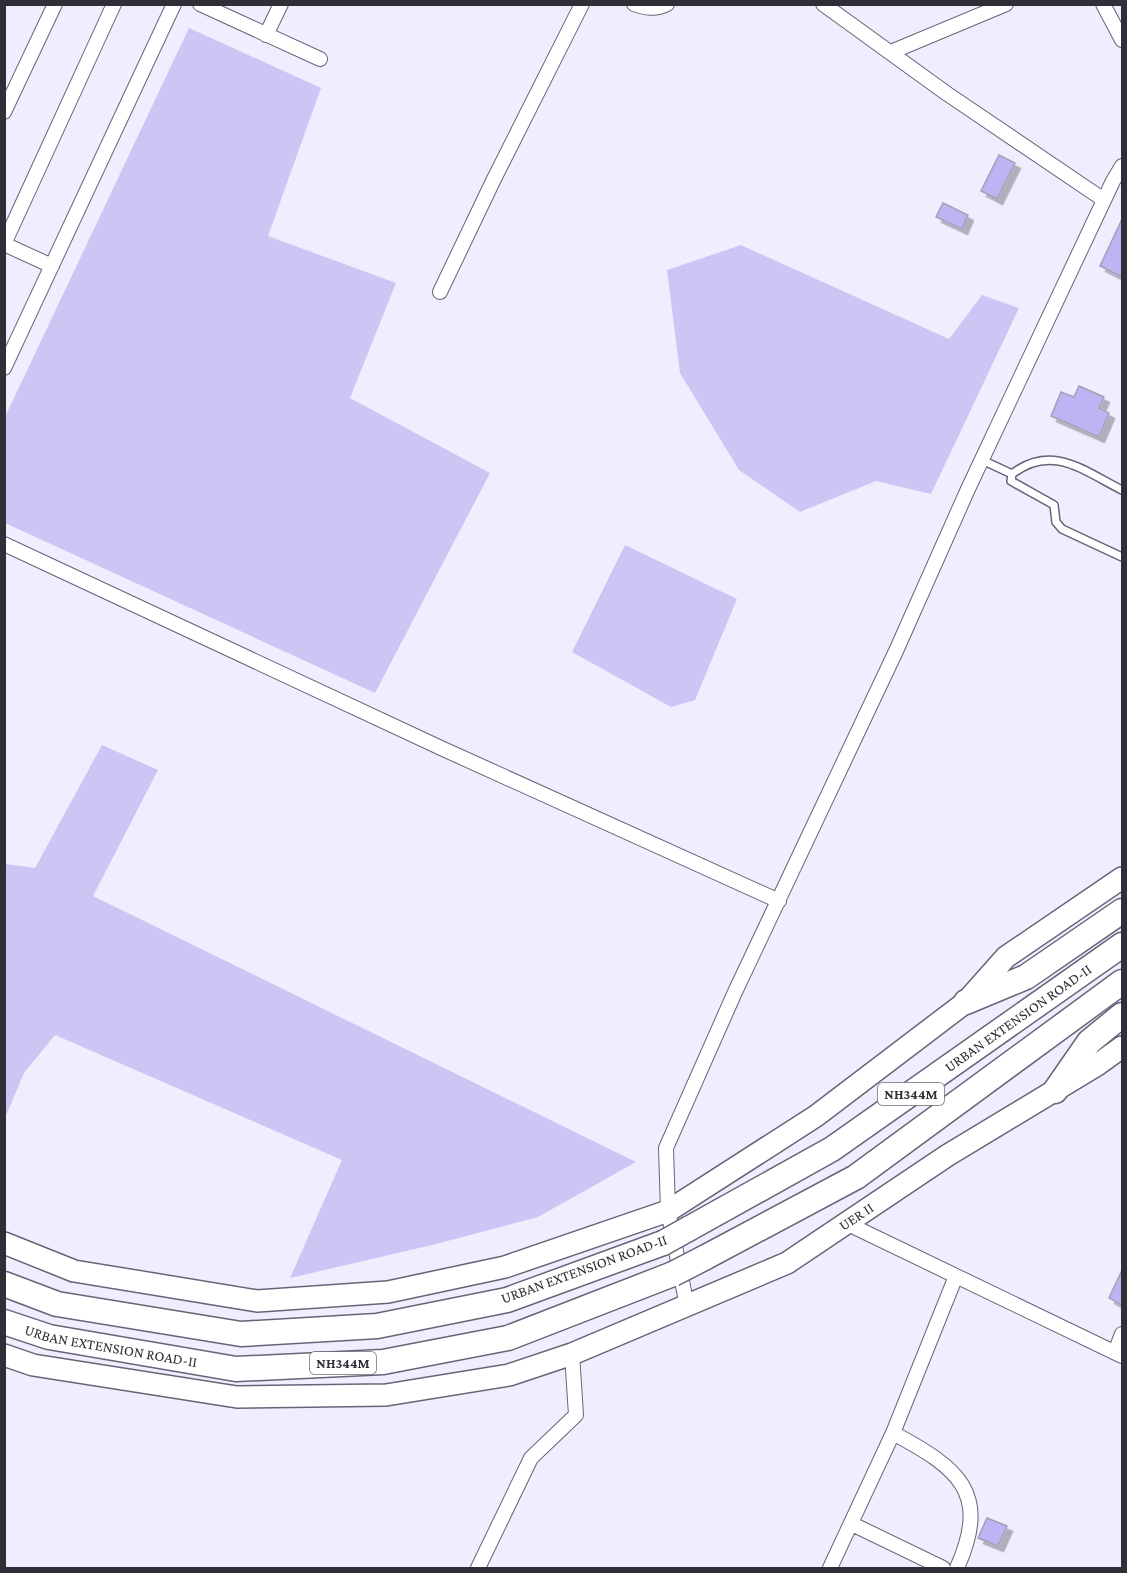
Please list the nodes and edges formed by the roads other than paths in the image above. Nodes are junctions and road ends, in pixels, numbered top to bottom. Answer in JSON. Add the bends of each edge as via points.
{"nodes":[{"id":1,"x":55,"y":4,"type":"edge"},
{"id":2,"x":114,"y":4,"type":"edge"},
{"id":3,"x":174,"y":4,"type":"edge"},
{"id":4,"x":200,"y":4,"type":"edge"},
{"id":5,"x":281,"y":4,"type":"edge"},
{"id":6,"x":582,"y":4,"type":"edge"},
{"id":7,"x":634,"y":4,"type":"edge"},
{"id":8,"x":667,"y":4,"type":"edge"},
{"id":9,"x":823,"y":4,"type":"edge"},
{"id":10,"x":1006,"y":4,"type":"edge"},
{"id":11,"x":1103,"y":4,"type":"edge"},
{"id":12,"x":227,"y":10,"type":"edge"},
{"id":13,"x":266,"y":35,"type":"junction"},
{"id":14,"x":1122,"y":40,"type":"edge"},
{"id":15,"x":891,"y":52,"type":"junction"},
{"id":16,"x":320,"y":58,"type":"dead end"},
{"id":17,"x":4,"y":112,"type":"edge"},
{"id":18,"x":1122,"y":166,"type":"edge"},
{"id":19,"x":1104,"y":200,"type":"junction"},
{"id":20,"x":52,"y":266,"type":"junction"},
{"id":21,"x":440,"y":292,"type":"dead end"},
{"id":22,"x":4,"y":368,"type":"edge"},
{"id":23,"x":982,"y":460,"type":"junction"},
{"id":24,"x":1012,"y":474,"type":"junction"},
{"id":25,"x":1122,"y":490,"type":"edge"},
{"id":26,"x":4,"y":544,"type":"edge"},
{"id":27,"x":1122,"y":557,"type":"edge"},
{"id":28,"x":1122,"y":878,"type":"edge"},
{"id":29,"x":779,"y":901,"type":"junction"},
{"id":30,"x":1122,"y":911,"type":"edge"},
{"id":31,"x":1122,"y":945,"type":"edge"},
{"id":32,"x":1122,"y":982,"type":"edge"},
{"id":33,"x":966,"y":1002,"type":"junction"},
{"id":34,"x":1122,"y":1016,"type":"edge"},
{"id":35,"x":1122,"y":1047,"type":"edge"},
{"id":36,"x":1055,"y":1091,"type":"junction"},
{"id":37,"x":668,"y":1211,"type":"junction"},
{"id":38,"x":846,"y":1223,"type":"junction"},
{"id":39,"x":675,"y":1236,"type":"junction"},
{"id":40,"x":4,"y":1243,"type":"edge"},
{"id":41,"x":677,"y":1272,"type":"junction"},
{"id":42,"x":956,"y":1276,"type":"junction"},
{"id":43,"x":4,"y":1284,"type":"edge"},
{"id":44,"x":687,"y":1306,"type":"junction"},
{"id":45,"x":4,"y":1322,"type":"edge"},
{"id":46,"x":1122,"y":1334,"type":"edge"},
{"id":47,"x":572,"y":1354,"type":"junction"},
{"id":48,"x":1119,"y":1354,"type":"edge"},
{"id":49,"x":4,"y":1355,"type":"edge"},
{"id":50,"x":893,"y":1433,"type":"junction"},
{"id":51,"x":852,"y":1524,"type":"junction"},
{"id":52,"x":478,"y":1569,"type":"edge"},
{"id":53,"x":830,"y":1569,"type":"edge"},
{"id":54,"x":943,"y":1569,"type":"edge"},
{"id":55,"x":957,"y":1569,"type":"edge"}],
"edges":[{"from":1,"to":17,"type":"street"},
{"from":2,"to":20,"type":"street","via":[[4,244]]},
{"from":3,"to":20,"type":"street"},
{"from":4,"to":12,"type":"street"},
{"from":5,"to":13,"type":"street"},
{"from":6,"to":21,"type":"street"},
{"from":7,"to":8,"type":"street","via":[[647,9]]},
{"from":9,"to":15,"type":"street"},
{"from":10,"to":15,"type":"street"},
{"from":11,"to":14,"type":"street"},
{"from":12,"to":13,"type":"street"},
{"from":13,"to":16,"type":"street"},
{"from":15,"to":19,"type":"street"},
{"from":18,"to":19,"type":"street"},
{"from":19,"to":23,"type":"street"},
{"from":20,"to":22,"type":"street"},
{"from":23,"to":24,"type":"lane"},
{"from":23,"to":29,"type":"street"},
{"from":24,"to":25,"type":"lane","via":[[1033,462],[1055,459]]},
{"from":24,"to":27,"type":"lane","via":[[1011,481],[1054,505],[1056,522],[1062,529]]},
{"from":26,"to":29,"type":"street"},
{"from":28,"to":33,"type":"main road","via":[[1006,957]]},
{"from":29,"to":37,"type":"street","via":[[666,1148]]},
{"from":30,"to":33,"type":"highway","via":[[1026,977]]},
{"from":31,"to":39,"type":"highway","name":"URBAN EXTENSION ROAD-II","number":"NH344M","via":[[832,1149]]},
{"from":32,"to":41,"type":"highway","name":"URBAN EXTENSION ROAD-II","number":"NH344M","bridge":true,"via":[[856,1177]]},
{"from":33,"to":37,"type":"main road","via":[[816,1116]]},
{"from":34,"to":36,"type":"highway","via":[[1089,1042]]},
{"from":35,"to":36,"type":"main road","name":"UER II"},
{"from":36,"to":38,"type":"main road","name":"UER II","via":[[948,1155]]},
{"from":37,"to":39,"type":"street"},
{"from":37,"to":40,"type":"main road","via":[[506,1268],[388,1292],[256,1301],[74,1271]]},
{"from":38,"to":42,"type":"street"},
{"from":38,"to":44,"type":"main road","name":"UER II","via":[[787,1263]]},
{"from":39,"to":41,"type":"street"},
{"from":39,"to":43,"type":"highway","name":"URBAN EXTENSION ROAD-II","number":"NH344M","via":[[507,1300],[377,1326],[242,1334],[57,1304]]},
{"from":41,"to":44,"type":"street"},
{"from":41,"to":45,"type":"highway","name":"URBAN EXTENSION ROAD-II","number":"NH344M","via":[[508,1338],[383,1362],[236,1369],[49,1337]]},
{"from":42,"to":48,"type":"street"},
{"from":42,"to":50,"type":"street"},
{"from":44,"to":47,"type":"main road","name":"UER II"},
{"from":46,"to":48,"type":"street"},
{"from":47,"to":49,"type":"main road","name":"UER II","via":[[508,1375],[386,1395],[248,1397],[33,1365]]},
{"from":47,"to":52,"type":"street","via":[[576,1415],[531,1458]]},
{"from":50,"to":51,"type":"street"},
{"from":50,"to":55,"type":"street","via":[[945,1464],[969,1495],[970,1531]]},
{"from":51,"to":53,"type":"street"},
{"from":51,"to":54,"type":"street"}]}
